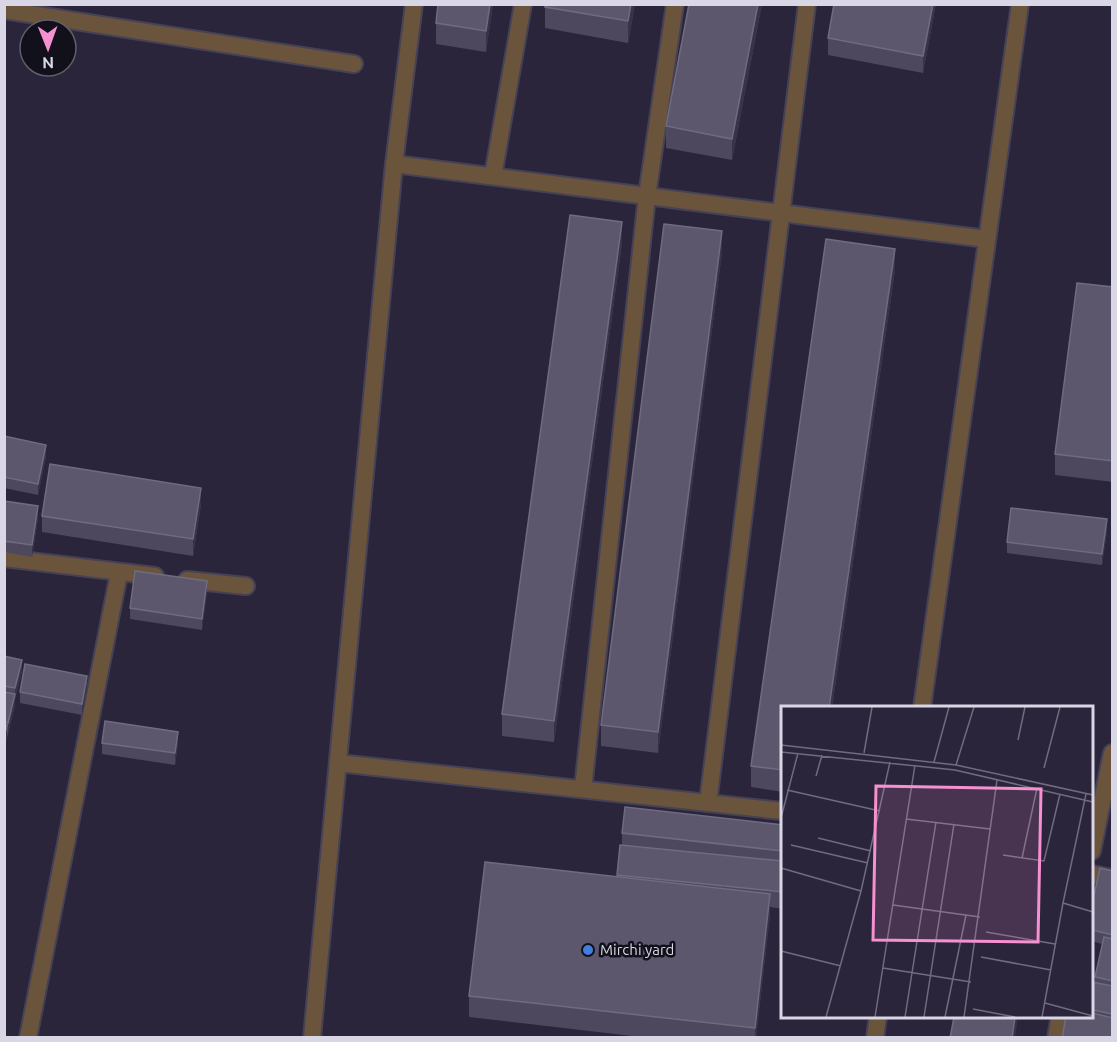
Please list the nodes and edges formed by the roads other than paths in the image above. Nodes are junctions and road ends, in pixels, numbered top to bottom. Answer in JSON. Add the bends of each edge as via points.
{"nodes":[{"id":1,"x":414,"y":4,"type":"edge"},
{"id":2,"x":523,"y":4,"type":"edge"},
{"id":3,"x":675,"y":4,"type":"edge"},
{"id":4,"x":807,"y":4,"type":"edge"},
{"id":5,"x":1020,"y":4,"type":"edge"},
{"id":6,"x":4,"y":10,"type":"edge"},
{"id":7,"x":354,"y":64,"type":"dead end"},
{"id":8,"x":394,"y":164,"type":"junction"},
{"id":9,"x":493,"y":176,"type":"junction"},
{"id":10,"x":647,"y":196,"type":"junction"},
{"id":11,"x":783,"y":213,"type":"junction"},
{"id":12,"x":987,"y":239,"type":"junction"},
{"id":13,"x":4,"y":558,"type":"edge"},
{"id":14,"x":119,"y":573,"type":"junction"},
{"id":15,"x":246,"y":586,"type":"dead end"},
{"id":16,"x":922,"y":706,"type":"edge"},
{"id":17,"x":1113,"y":753,"type":"edge"},
{"id":18,"x":338,"y":763,"type":"junction"},
{"id":19,"x":583,"y":789,"type":"junction"},
{"id":20,"x":708,"y":803,"type":"junction"},
{"id":21,"x":781,"y":811,"type":"edge"},
{"id":22,"x":1093,"y":846,"type":"edge"},
{"id":23,"x":1093,"y":874,"type":"edge"},
{"id":24,"x":1113,"y":878,"type":"edge"},
{"id":25,"x":878,"y":1018,"type":"edge"},
{"id":26,"x":1059,"y":1018,"type":"edge"},
{"id":27,"x":28,"y":1038,"type":"edge"},
{"id":28,"x":312,"y":1038,"type":"edge"},
{"id":29,"x":875,"y":1038,"type":"edge"},
{"id":30,"x":1056,"y":1038,"type":"edge"}],
"edges":[{"from":1,"to":8,"type":"street"},
{"from":2,"to":9,"type":"street"},
{"from":3,"to":10,"type":"street"},
{"from":4,"to":11,"type":"street"},
{"from":5,"to":12,"type":"street"},
{"from":6,"to":7,"type":"street"},
{"from":8,"to":9,"type":"street"},
{"from":8,"to":18,"type":"street"},
{"from":9,"to":10,"type":"street"},
{"from":10,"to":11,"type":"street"},
{"from":10,"to":19,"type":"street"},
{"from":11,"to":12,"type":"street"},
{"from":11,"to":20,"type":"street"},
{"from":12,"to":16,"type":"street"},
{"from":13,"to":14,"type":"street"},
{"from":14,"to":15,"type":"street"},
{"from":14,"to":27,"type":"street"},
{"from":17,"to":22,"type":"street"},
{"from":18,"to":19,"type":"street"},
{"from":18,"to":28,"type":"street"},
{"from":19,"to":20,"type":"street"},
{"from":20,"to":21,"type":"street"},
{"from":23,"to":24,"type":"street"},
{"from":25,"to":29,"type":"street"},
{"from":26,"to":30,"type":"street"}]}
